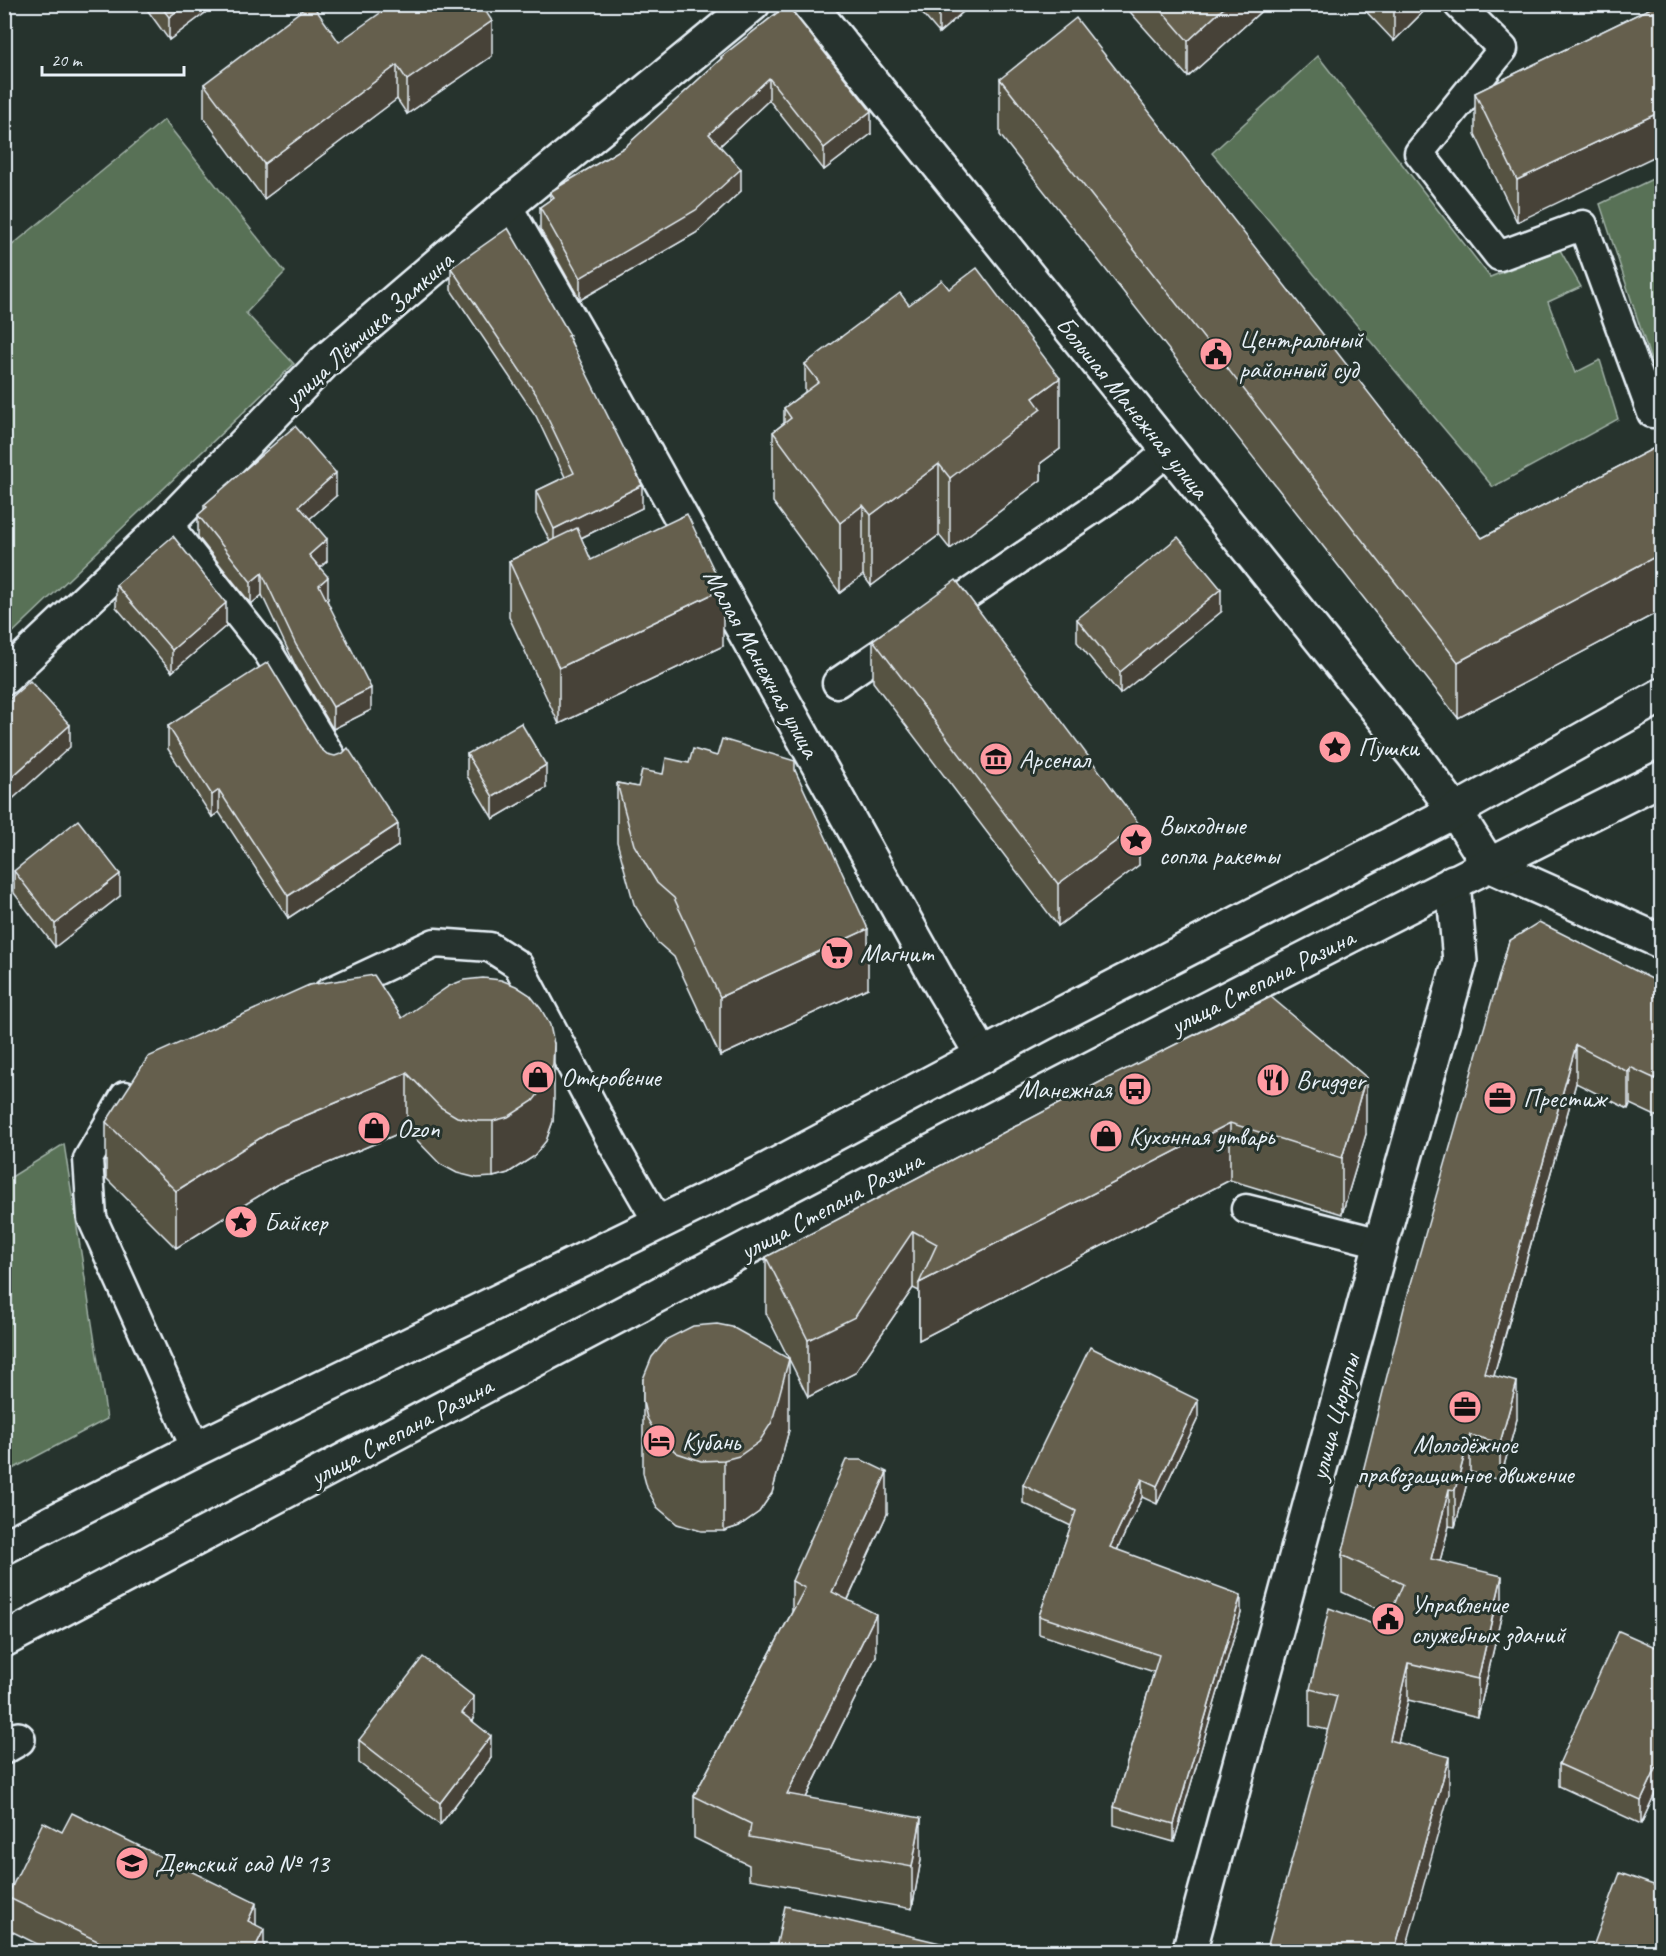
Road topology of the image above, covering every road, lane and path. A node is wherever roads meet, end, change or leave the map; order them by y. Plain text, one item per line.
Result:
1 (753, 4) edge
2 (809, 4) edge
3 (1458, 4) edge
4 (505, 207) junction
5 (1652, 413) dead end
6 (1168, 451) junction
7 (167, 524) junction
8 (4, 678) edge
9 (837, 684) dead end
10 (1662, 695) edge
11 (334, 762) edge
12 (1662, 778) edge
13 (1455, 812) junction
14 (1489, 865) junction
15 (1453, 882) junction
16 (1662, 942) edge
17 (309, 1003) edge
18 (983, 1056) junction
19 (141, 1083) edge
20 (1246, 1209) dead end
21 (659, 1224) junction
22 (1381, 1243) junction
23 (196, 1449) junction
24 (4, 1547) edge
25 (4, 1640) edge
26 (1189, 1952) edge

1 - 4 street, улица Лётчика Замкина
2 - 6 street, Большая Манежная улица
3 - 5 lane
4 - 7 street, улица Лётчика Замкина
4 - 18 street, Малая Манежная улица
6 - 9 lane
6 - 13 street, Большая Манежная улица
7 - 8 street, улица Лётчика Замкина
7 - 11 lane
10 - 13 street
12 - 14 street, улица Степана Разина
13 - 14 street, Большая Манежная улица
13 - 18 street
14 - 15 street, улица Степана Разина
14 - 16 street
15 - 22 street, улица Цюрупы
15 - 25 street, улица Степана Разина
17 - 21 lane
18 - 21 street
19 - 23 lane
20 - 22 lane
21 - 23 street
22 - 26 street, улица Цюрупы
23 - 24 street

